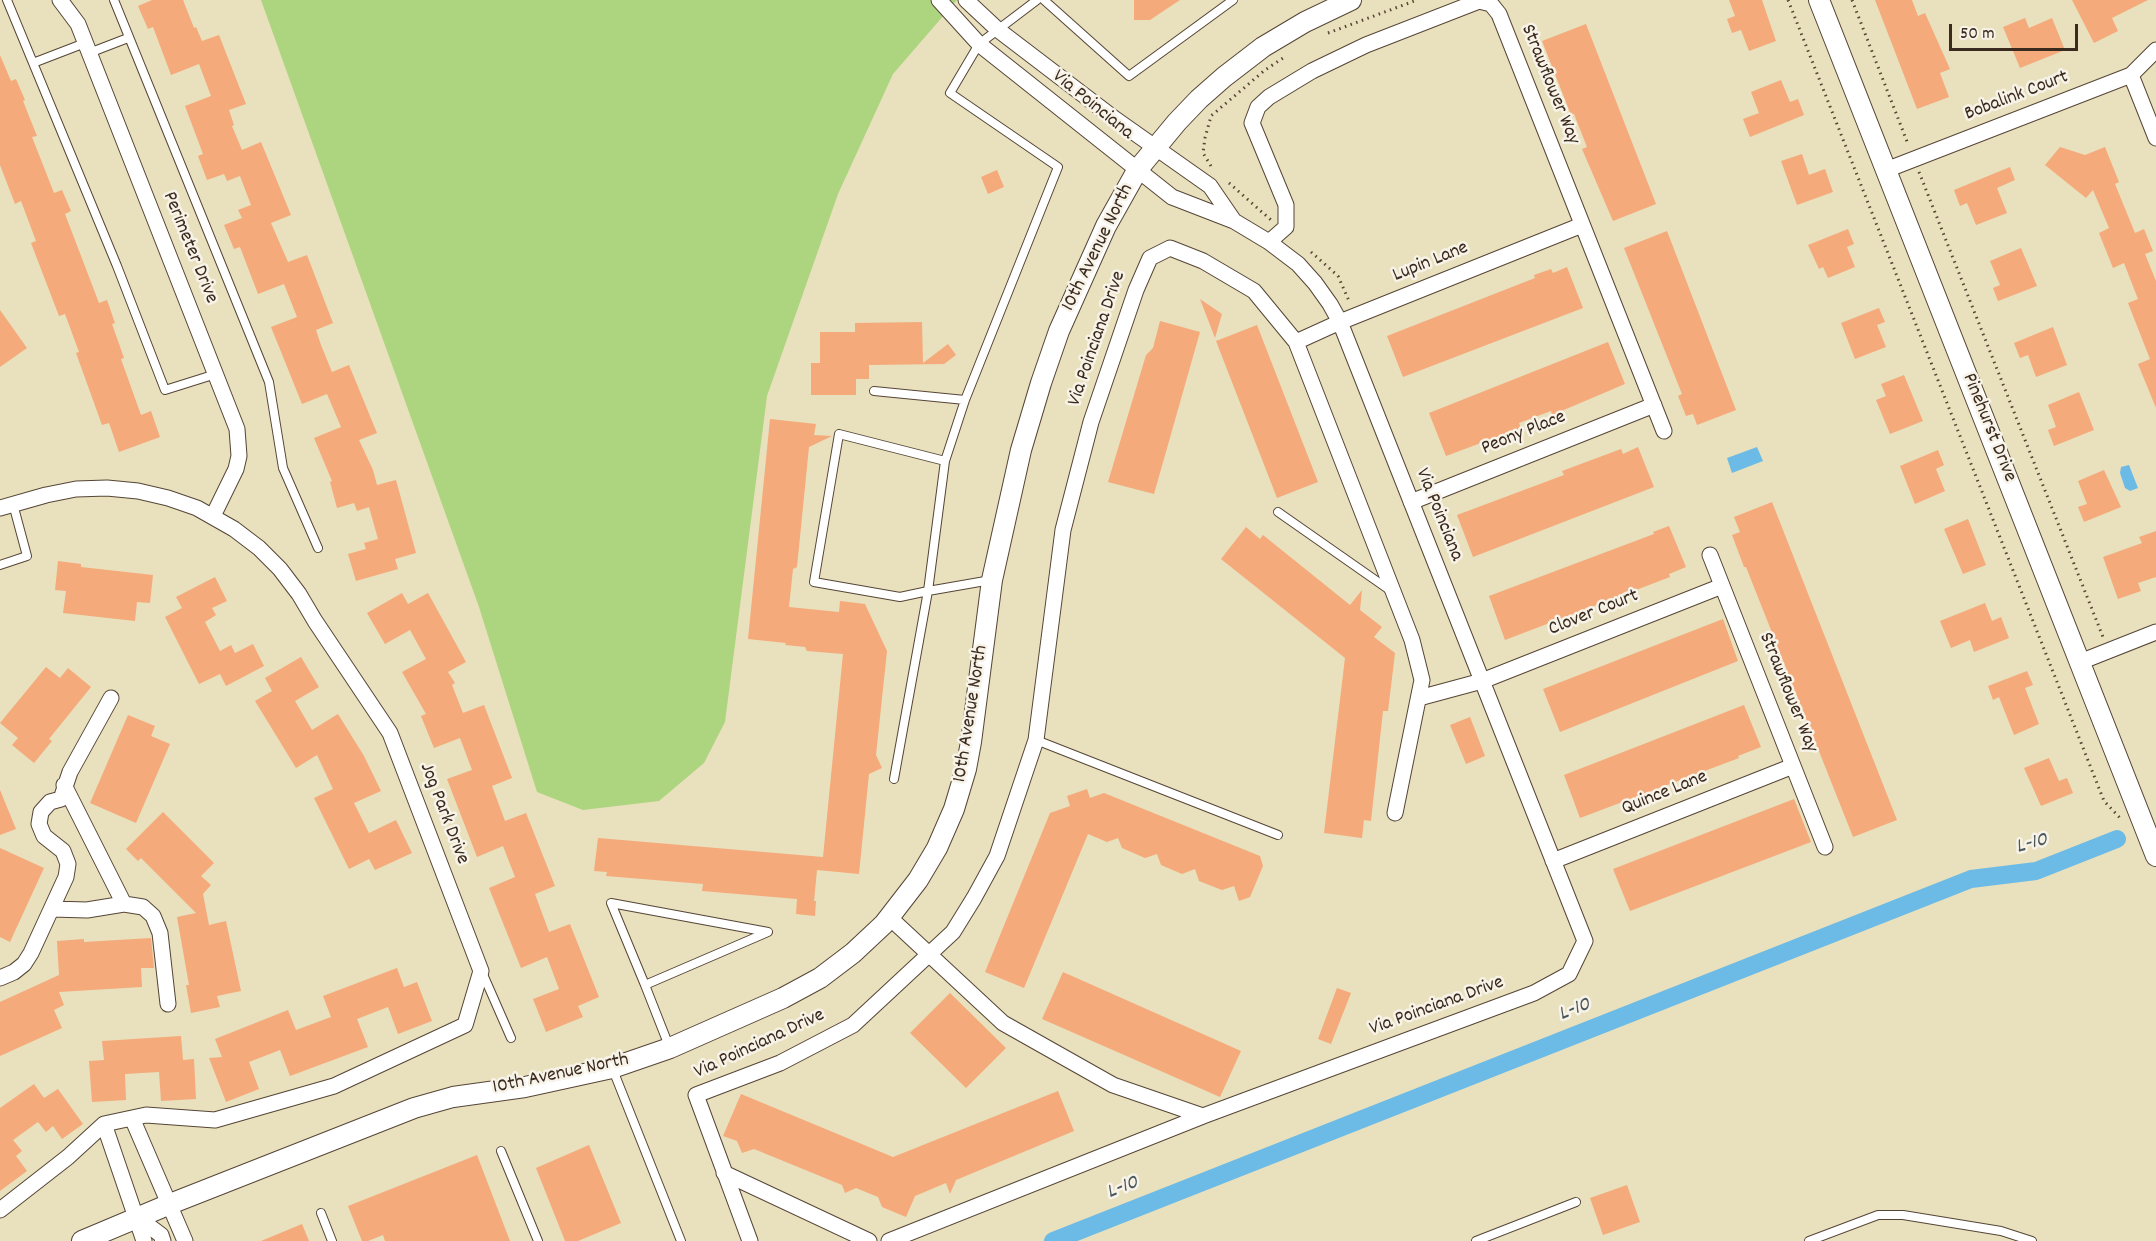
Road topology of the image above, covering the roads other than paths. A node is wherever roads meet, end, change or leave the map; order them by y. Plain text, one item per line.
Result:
1 (7, 0) edge
2 (60, 0) edge
3 (114, 0) edge
4 (939, 0) edge
5 (966, 0) edge
6 (1037, 0) edge
7 (1044, 0) edge
8 (1233, 0) edge
9 (1351, 0) edge
10 (1819, 0) edge
11 (996, 29) junction
12 (128, 38) junction
13 (979, 44) junction
14 (87, 48) junction
15 (2156, 50) edge
16 (33, 63) junction
17 (2131, 75) junction
18 (2156, 138) edge
19 (1157, 147) junction
20 (1138, 169) junction
21 (1886, 170) junction
22 (1234, 221) junction
23 (1582, 225) junction
24 (1269, 242) junction
25 (1340, 322) junction
26 (1296, 342) junction
27 (216, 374) junction
28 (874, 391) dead end
29 (965, 400) junction
30 (1654, 405) junction
31 (1664, 431) dead end
32 (945, 461) junction
33 (1411, 502) junction
34 (7, 506) edge
35 (1278, 513) dead end
36 (213, 516) junction
37 (318, 548) dead end
38 (1710, 555) dead end
39 (0, 565) edge
40 (992, 580) junction
41 (1722, 586) junction
42 (928, 591) junction
43 (1395, 594) junction
44 (2156, 632) edge
45 (2080, 662) junction
46 (1482, 681) junction
47 (111, 698) dead end
48 (1419, 698) junction
49 (1036, 740) junction
50 (1794, 766) junction
51 (894, 779) dead end
52 (64, 785) junction
53 (1395, 813) dead end
54 (1278, 835) dead end
55 (1825, 847) dead end
56 (2156, 856) edge
57 (1553, 861) junction
58 (124, 904) junction
59 (52, 909) junction
60 (889, 917) junction
61 (930, 956) junction
62 (481, 971) junction
63 (0, 978) edge
64 (645, 985) junction
65 (168, 1004) dead end
66 (511, 1038) dead end
67 (670, 1048) junction
68 (612, 1068) junction
69 (1203, 1116) junction
70 (132, 1118) junction
71 (104, 1124) junction
72 (501, 1151) dead end
73 (724, 1173) junction
74 (1576, 1202) dead end
75 (170, 1204) junction
76 (0, 1210) edge
77 (321, 1213) dead end
78 (137, 1217) junction
79 (82, 1241) edge
80 (144, 1241) edge
81 (163, 1241) edge
82 (185, 1241) edge
83 (332, 1241) edge
84 (538, 1241) edge
85 (681, 1241) edge
86 (750, 1241) edge
87 (869, 1241) edge
88 (889, 1241) edge
89 (1476, 1241) edge
90 (1809, 1241) edge
91 (2032, 1241) edge

1 - 16 lane
2 - 14 street, Perimeter Drive
3 - 12 lane
4 - 13 street, Via Poinciana
5 - 11 street, Via Poinciana
6 - 11 lane
7 - 8 lane
9 - 19 street, 10th Avenue North
10 - 21 street, Pinehurst Drive
11 - 13 lane
11 - 19 street, Via Poinciana
12 - 14 lane
12 - 37 lane
13 - 20 street, Via Poinciana
13 - 29 lane
14 - 16 lane
14 - 27 street, Perimeter Drive
15 - 17 street, Bobalink Court
16 - 27 lane
17 - 18 street
17 - 21 street, Bobalink Court
19 - 20 street, 10th Avenue North
19 - 22 street, Via Poinciana
20 - 22 street, Via Poinciana
20 - 40 street, 10th Avenue North
21 - 45 street, Pinehurst Drive
22 - 24 street, Via Poinciana
23 - 24 street, Strawflower Way
23 - 25 street, Lupin Lane
23 - 30 street, Strawflower Way
24 - 25 street, Via Poinciana
25 - 26 street, Lupin Lane
25 - 33 street, Via Poinciana
26 - 43 street, Via Poinciana Drive
26 - 49 street, Via Poinciana Drive
27 - 36 street, Perimeter Drive
28 - 29 lane
29 - 32 lane
30 - 31 street, Strawflower Way
30 - 33 street, Peony Place
32 - 42 lane
32 - 42 lane
33 - 46 street, Via Poinciana
34 - 36 street, Jog Park Drive
34 - 39 lane
35 - 43 lane
36 - 62 street, Jog Park Drive
38 - 41 street, Strawflower Way
40 - 42 lane
40 - 60 street, 10th Avenue North
41 - 46 street, Clover Court
41 - 50 street, Strawflower Way
42 - 51 lane
43 - 48 street, Via Poinciana Drive
44 - 45 street
45 - 56 street, Pinehurst Drive
46 - 48 street
46 - 57 street, Via Poinciana
47 - 52 street
48 - 53 street, Via Poinciana Drive
49 - 54 lane
49 - 61 street, Via Poinciana Drive
50 - 55 street, Strawflower Way
50 - 57 street, Quince Lane
52 - 58 street
52 - 59 street
57 - 69 street, Via Poinciana Drive
58 - 59 street
58 - 65 street
59 - 63 street
60 - 61 street
60 - 67 street, 10th Avenue North
61 - 69 street
61 - 73 street, Via Poinciana Drive
62 - 66 lane
62 - 70 street
64 - 64 lane
64 - 67 lane
67 - 68 street, 10th Avenue North
68 - 75 street, 10th Avenue North
68 - 85 lane
69 - 88 street, Via Poinciana Drive
70 - 71 street
70 - 75 street
71 - 76 street
71 - 78 street
72 - 84 lane
73 - 86 street, Via Poinciana Drive
73 - 87 street
74 - 89 lane
75 - 78 street, 10th Avenue North
75 - 82 street
77 - 83 lane
78 - 79 street, 10th Avenue North
78 - 80 street
78 - 81 street
90 - 91 lane

